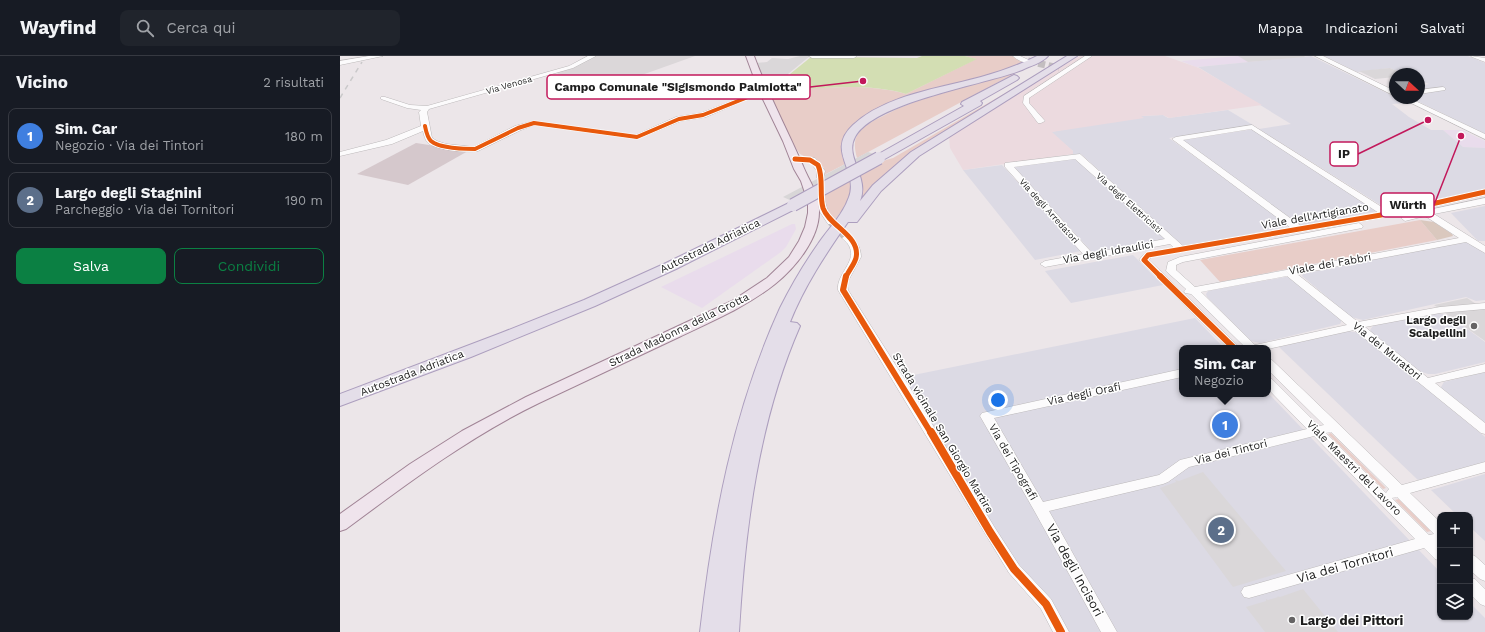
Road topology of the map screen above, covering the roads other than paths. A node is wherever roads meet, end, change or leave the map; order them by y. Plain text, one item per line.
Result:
1 (380, 56) edge
2 (593, 56) edge
3 (750, 56) edge
4 (812, 56) edge
5 (854, 56) edge
6 (1016, 56) edge
7 (1044, 56) tunnel mouth
8 (1054, 56) edge
9 (1062, 56) edge
10 (1089, 56) edge
11 (1318, 56) edge
12 (1474, 56) edge
13 (1485, 60) edge
14 (1028, 61) tunnel mouth
15 (340, 63) edge
16 (1070, 63) edge
17 (1059, 68) tunnel mouth
18 (1443, 89) dead end
19 (763, 91) junction
20 (1389, 91) edge
21 (1425, 91) edge
22 (383, 98) dead end
23 (1416, 104) edge
24 (425, 109) junction
25 (1041, 121) dead end
26 (425, 126) junction
27 (1485, 138) edge
28 (340, 154) edge
29 (876, 156) junction
30 (1077, 156) joint
31 (797, 164) junction
32 (820, 171) dead end
33 (1485, 192) edge
34 (820, 198) dead end
35 (1485, 201) edge
36 (791, 202) junction
37 (1387, 214) junction
38 (1427, 214) junction
39 (831, 222) tunnel mouth
40 (1299, 229) junction
41 (847, 238) tunnel mouth
42 (1467, 240) junction
43 (1172, 241) junction
44 (1132, 248) junction
45 (1181, 249) junction
46 (1485, 250) edge
47 (1090, 256) junction
48 (1147, 260) junction
49 (1045, 264) dead end
50 (1289, 272) junction
51 (1193, 290) junction
52 (1179, 293) junction
53 (1485, 306) edge
54 (1355, 325) junction
55 (1231, 345) edge
56 (1249, 345) edge
57 (1269, 345) edge
58 (1271, 366) edge
59 (1485, 368) edge
60 (1179, 374) edge
61 (1425, 382) junction
62 (1271, 385) edge
63 (340, 392) edge
64 (340, 400) edge
65 (986, 416) joint
66 (1333, 427) junction
67 (1485, 430) edge
68 (1316, 431) junction
69 (1485, 467) edge
70 (1399, 491) junction
71 (1382, 496) junction
72 (1040, 508) junction
73 (340, 514) edge
74 (340, 524) edge
75 (1437, 528) edge
76 (1434, 540) edge
77 (1473, 563) edge
78 (1485, 575) edge
79 (1473, 587) edge
80 (1250, 592) dead end
81 (1485, 600) edge
82 (712, 632) edge
83 (727, 632) edge
84 (1062, 632) edge
85 (1109, 632) edge

1 - 15 street
2 - 24 street, Via Venosa
3 - 19 main road
4 - 5 street
6 - 14 street
7 - 82 highway
8 - 29 highway, Autostrada Adriatica
9 - 29 highway, Autostrada Adriatica
10 - 16 street
11 - 20 street
12 - 13 street
16 - 17 street
16 - 25 street
16 - 83 highway
18 - 21 street
19 - 26 street
19 - 31 main road
22 - 24 street, Via Venosa
23 - 27 street
24 - 26 street
26 - 28 street
29 - 36 highway, Autostrada Adriatica, bridge
30 - 43 street, Via degli Elettricisti
30 - 47 street, Via degli Arredatori
31 - 32 street
31 - 73 main road, Strada Madonna della Grotta
31 - 74 main road, Strada Madonna della Grotta
33 - 37 street, Viale dell'Artigianato
34 - 39 street
35 - 38 street, Viale dell'Artigianato
36 - 63 highway, Autostrada Adriatica
36 - 64 highway, Autostrada Adriatica
37 - 40 street, Viale dell'Artigianato
37 - 40 street
38 - 42 street
38 - 51 street, Viale dell'Artigianato
40 - 45 street, Viale dell'Artigianato
41 - 84 street, Strada vicinale San Giorgio Martire
42 - 46 street
42 - 50 street, Viale dei Fabbri
43 - 44 street, Via degli Idraulici
43 - 45 street, Via degli Elettricisti
44 - 47 street, Via degli Idraulici
44 - 48 street
45 - 48 street, Viale dell'Artigianato
47 - 49 street, Via degli Idraulici
48 - 52 street
50 - 51 street, Viale dei Fabbri
50 - 54 street, Via dei Muratori
51 - 52 street, Viale dei Fabbri
51 - 56 street
52 - 55 street
53 - 54 street
54 - 57 street
54 - 61 street, Via dei Muratori
58 - 66 street, Viale Maestri del Lavoro
59 - 61 street
60 - 65 street, Via degli Orafi
61 - 67 street, Via dei Muratori
62 - 68 street, Viale Maestri del Lavoro
65 - 72 street, Via dei Tipografi
66 - 68 street, Via dei Tintori
66 - 70 street, Viale Maestri del Lavoro
68 - 71 street, Viale Maestri del Lavoro
68 - 72 street, Via dei Tintori
69 - 70 street
70 - 71 street
70 - 75 street, Viale Maestri del Lavoro
71 - 76 street, Viale Maestri del Lavoro
72 - 85 street, Via degli Incisori
76 - 80 street, Via dei Tornitori
77 - 78 street
79 - 81 street

